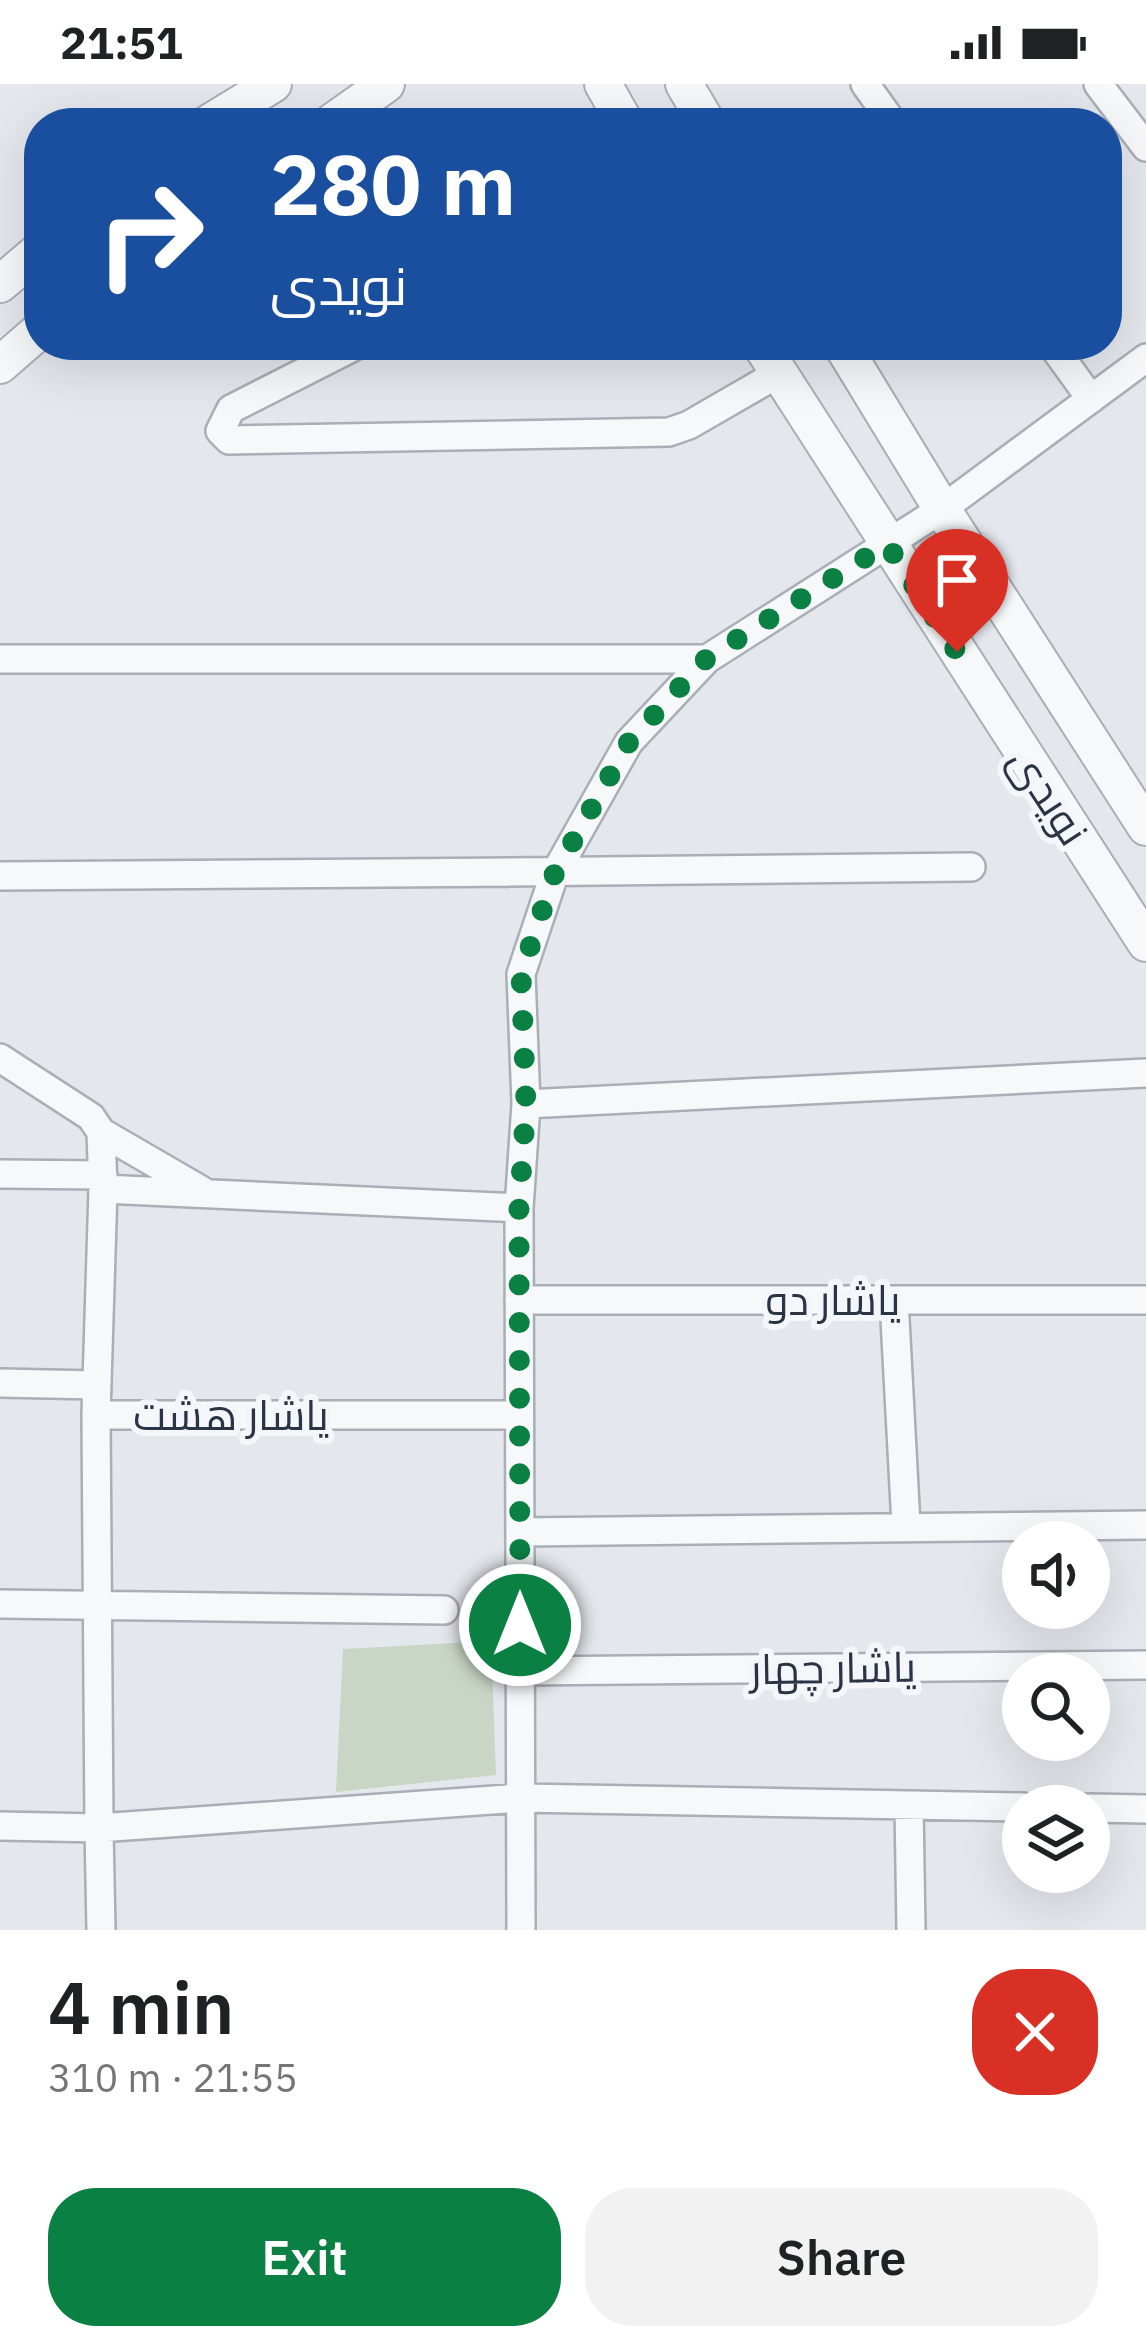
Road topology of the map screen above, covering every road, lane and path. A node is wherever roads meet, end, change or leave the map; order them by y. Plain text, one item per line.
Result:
1 (273, 84) edge
2 (386, 84) edge
3 (1098, 84) edge
4 (234, 108) edge
5 (353, 108) edge
6 (1116, 108) edge
7 (1122, 116) edge
8 (1146, 147) edge
9 (24, 264) edge
10 (0, 284) edge
11 (24, 344) edge
12 (1146, 358) edge
13 (327, 360) edge
14 (769, 360) edge
15 (771, 360) edge
16 (851, 360) edge
17 (1063, 360) edge
18 (0, 365) edge
19 (1091, 399) junction
20 (942, 509) junction
21 (887, 544) junction
22 (0, 658) edge
23 (706, 659) junction
24 (1146, 827) edge
25 (971, 867) dead end
26 (554, 875) junction
27 (0, 876) edge
28 (1146, 943) edge
29 (0, 1058) edge
30 (1146, 1073) edge
31 (526, 1104) junction
32 (100, 1132) junction
33 (0, 1174) edge
34 (103, 1182) junction
35 (202, 1191) junction
36 (519, 1208) junction
37 (519, 1300) junction
38 (894, 1300) junction
39 (1146, 1300) edge
40 (0, 1383) edge
41 (97, 1385) junction
42 (96, 1415) junction
43 (520, 1415) junction
44 (906, 1525) junction
45 (1146, 1526) edge
46 (520, 1532) junction
47 (0, 1604) edge
48 (98, 1607) junction
49 (444, 1610) dead end
50 (1146, 1664) edge
51 (520, 1671) junction
52 (521, 1798) junction
53 (909, 1805) junction
54 (1002, 1807) edge
55 (1110, 1808) edge
56 (1146, 1809) edge
57 (0, 1826) edge
58 (99, 1828) junction
59 (101, 1930) edge
60 (521, 1930) edge
61 (910, 1930) edge

1 - 4 street
2 - 5 street
3 - 6 street
7 - 8 street
9 - 10 street
11 - 18 street
12 - 19 street
13 - 14 street
15 - 21 street, نویدی
16 - 20 street, نویدی
17 - 19 street
19 - 20 street
20 - 21 street
20 - 24 street, نویدی
21 - 23 street
21 - 28 street, نویدی
22 - 23 street
23 - 26 street
25 - 26 street
26 - 27 street
26 - 31 street
29 - 32 street
30 - 31 street
31 - 36 street
32 - 34 street
32 - 35 street
33 - 34 street
34 - 35 street
34 - 41 street, یاشار هشت
35 - 36 street
36 - 37 street
37 - 38 street, یاشار دو
37 - 43 street
38 - 39 street, یاشار دو
38 - 44 street
40 - 41 street
41 - 42 street, یاشار هشت
42 - 43 street, یاشار هشت
42 - 48 street
43 - 46 street
44 - 45 street
44 - 46 street
46 - 51 street
47 - 48 street
48 - 49 street
48 - 58 street
50 - 51 street, یاشار چهار
51 - 52 street
52 - 53 street
52 - 58 street
52 - 60 street
53 - 54 street
53 - 61 street
55 - 56 street
57 - 58 street
58 - 59 street

